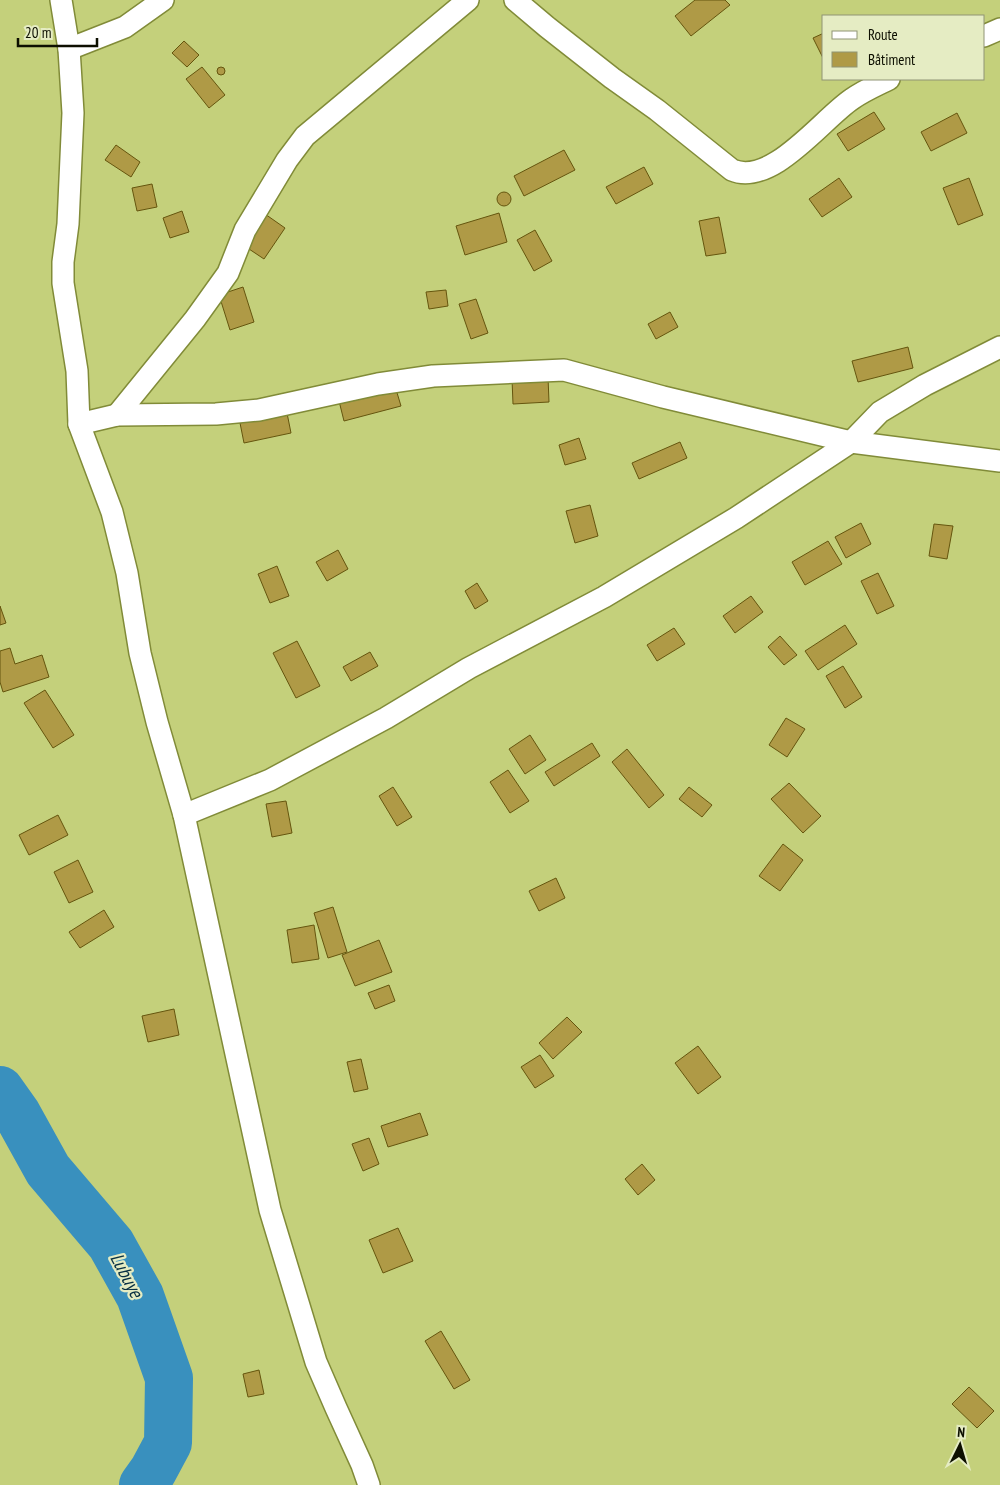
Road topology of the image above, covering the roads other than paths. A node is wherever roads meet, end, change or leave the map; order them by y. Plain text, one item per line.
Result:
1 (61, 0) edge
2 (163, 0) edge
3 (468, 0) edge
4 (515, 0) edge
5 (1000, 29) edge
6 (985, 36) edge
7 (69, 49) junction
8 (887, 80) edge
9 (1000, 347) edge
10 (116, 415) junction
11 (79, 424) junction
12 (851, 442) junction
13 (1000, 461) edge
14 (184, 815) junction
15 (369, 1485) edge

1 - 7 street
2 - 7 street
3 - 10 street
4 - 8 street
5 - 6 street
7 - 11 street
9 - 12 street
10 - 11 street
10 - 12 street
11 - 14 street
12 - 13 street
12 - 14 street
14 - 15 street

